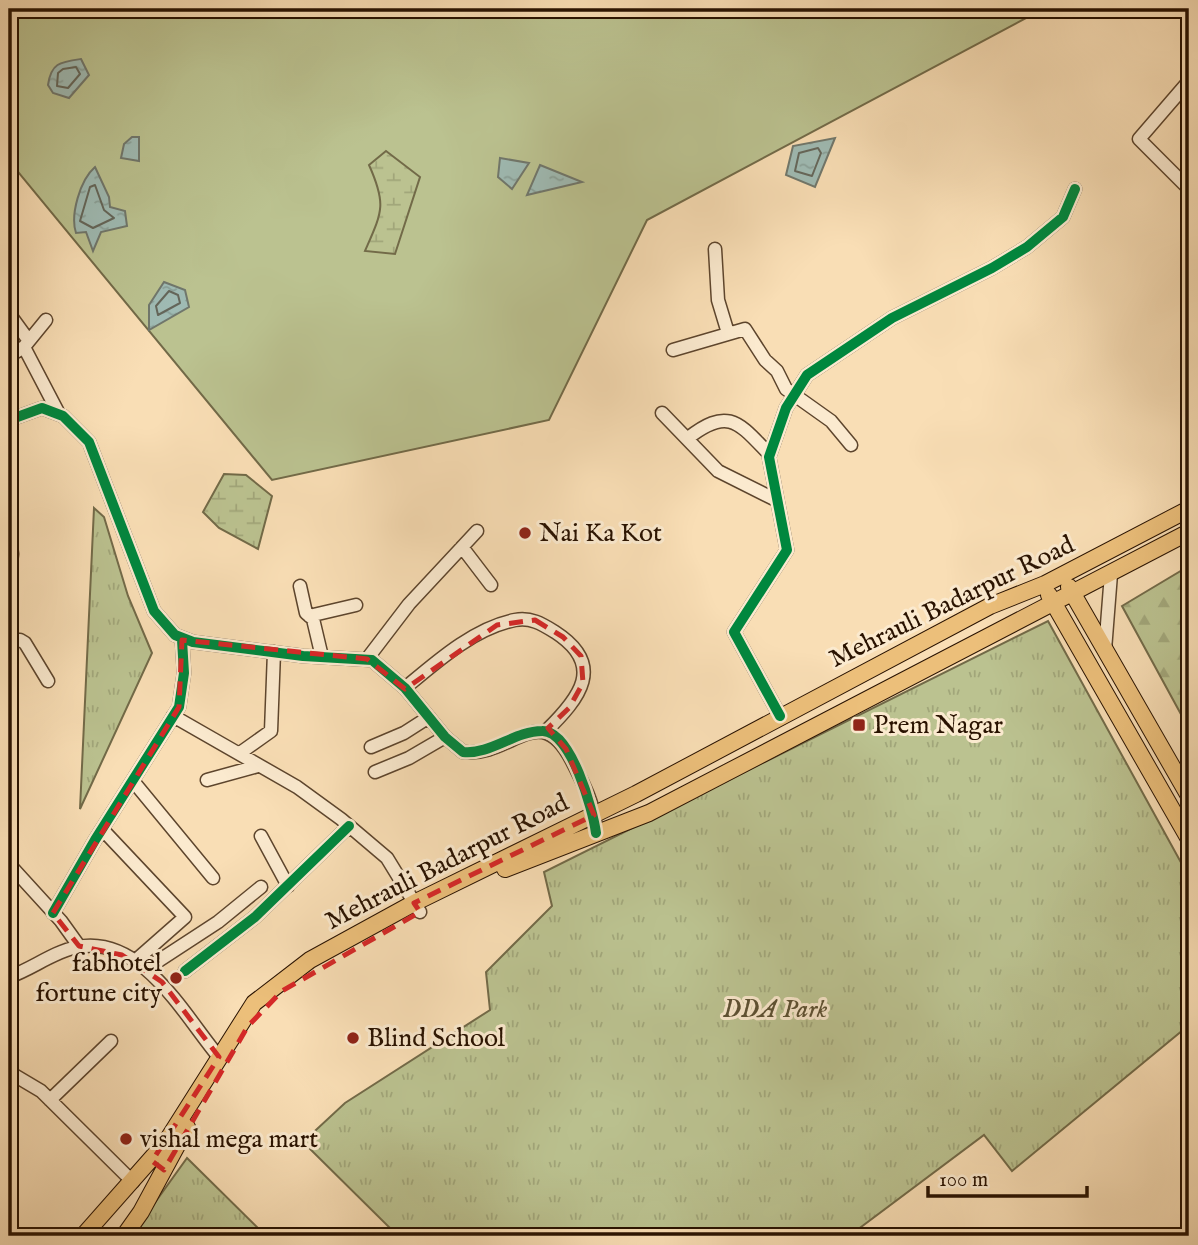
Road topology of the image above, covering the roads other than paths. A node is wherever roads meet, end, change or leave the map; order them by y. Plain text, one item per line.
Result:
1 (1189, 81) edge
2 (1189, 189) edge
3 (1075, 190) dead end
4 (715, 248) dead end
5 (14, 318) edge
6 (46, 320) dead end
7 (728, 333) junction
8 (27, 344) junction
9 (673, 350) dead end
10 (9, 356) edge
11 (794, 394) junction
12 (662, 412) dead end
13 (59, 414) junction
14 (9, 420) edge
15 (688, 438) junction
16 (851, 445) dead end
17 (770, 455) junction
18 (776, 500) junction
19 (1189, 509) edge
20 (9, 531) edge
21 (477, 531) dead end
22 (1189, 532) edge
23 (462, 547) junction
24 (1111, 574) junction
25 (1064, 575) junction
26 (9, 580) edge
27 (1045, 584) junction
28 (491, 585) dead end
29 (300, 586) dead end
30 (1073, 595) junction
31 (356, 605) dead end
32 (1053, 605) junction
33 (309, 616) junction
34 (182, 640) junction
35 (9, 642) edge
36 (1105, 650) junction
37 (274, 652) junction
38 (321, 657) junction
39 (367, 659) junction
40 (48, 681) dead end
41 (405, 688) junction
42 (173, 716) junction
43 (780, 716) junction
44 (429, 717) junction
45 (546, 730) junction
46 (445, 737) junction
47 (371, 747) dead end
48 (240, 753) junction
49 (258, 766) junction
50 (375, 772) dead end
51 (207, 780) dead end
52 (133, 781) junction
53 (1189, 796) edge
54 (594, 815) junction
55 (349, 826) junction
56 (102, 829) junction
57 (596, 833) junction
58 (261, 836) dead end
59 (1189, 839) edge
60 (9, 864) edge
61 (213, 878) dead end
62 (288, 886) junction
63 (261, 887) dead end
64 (417, 908) junction
65 (54, 913) junction
66 (79, 946) junction
67 (135, 961) junction
68 (146, 969) junction
69 (185, 971) dead end
70 (9, 977) edge
71 (111, 1041) dead end
72 (219, 1057) junction
73 (9, 1072) edge
74 (50, 1100) junction
75 (158, 1165) junction
76 (133, 1182) junction
77 (9, 1231) edge
78 (16, 1236) edge
79 (83, 1236) edge
80 (124, 1236) edge

1 - 2 street
3 - 11 street
4 - 7 street
5 - 8 street
6 - 8 street
7 - 9 street
7 - 11 street
8 - 10 street
8 - 13 street
11 - 16 street
11 - 17 street
12 - 15 street
13 - 14 street
13 - 34 street
15 - 17 street
15 - 18 street
17 - 18 street
18 - 43 street
19 - 25 main road, Mehrauli Badarpur Road
20 - 26 street
21 - 23 street
22 - 24 main road, Mehrauli Badarpur Road
23 - 28 street
23 - 39 street
24 - 30 main road, Mehrauli Badarpur Road
24 - 36 street
25 - 27 main road, Mehrauli Badarpur Road
25 - 30 main road
27 - 32 main road
27 - 43 main road, Mehrauli Badarpur Road
29 - 33 street
30 - 32 main road, Mehrauli Badarpur Road
30 - 36 main road
31 - 33 street
32 - 57 main road, Mehrauli Badarpur Road
32 - 59 main road
33 - 38 street
34 - 37 street
34 - 42 street
35 - 40 street
36 - 53 main road
37 - 38 street
37 - 48 street
38 - 39 street
39 - 41 street
41 - 44 street
41 - 45 street
42 - 48 street
42 - 52 street
43 - 54 main road, Mehrauli Badarpur Road
44 - 46 street
44 - 47 street
45 - 46 street
45 - 54 street
46 - 50 street
48 - 49 street
49 - 51 street
49 - 55 street
52 - 56 street
52 - 61 street
54 - 57 street
54 - 64 main road, Mehrauli Badarpur Road
55 - 62 street
55 - 64 street
56 - 65 street
56 - 67 street
57 - 64 main road, Mehrauli Badarpur Road
58 - 62 street
60 - 65 street
62 - 69 street
63 - 68 street
64 - 72 main road, Mehrauli Badarpur Road
64 - 75 main road, Mehrauli Badarpur Road
65 - 66 street
66 - 67 street
66 - 70 street
67 - 68 street
68 - 72 street
71 - 74 street
72 - 75 main road, Mehrauli Badarpur Road
73 - 74 street
74 - 76 street
75 - 76 main road, Mehrauli Badarpur Road
75 - 80 main road, Mehrauli Badarpur Road
76 - 79 main road, Mehrauli Badarpur Road
77 - 78 street

